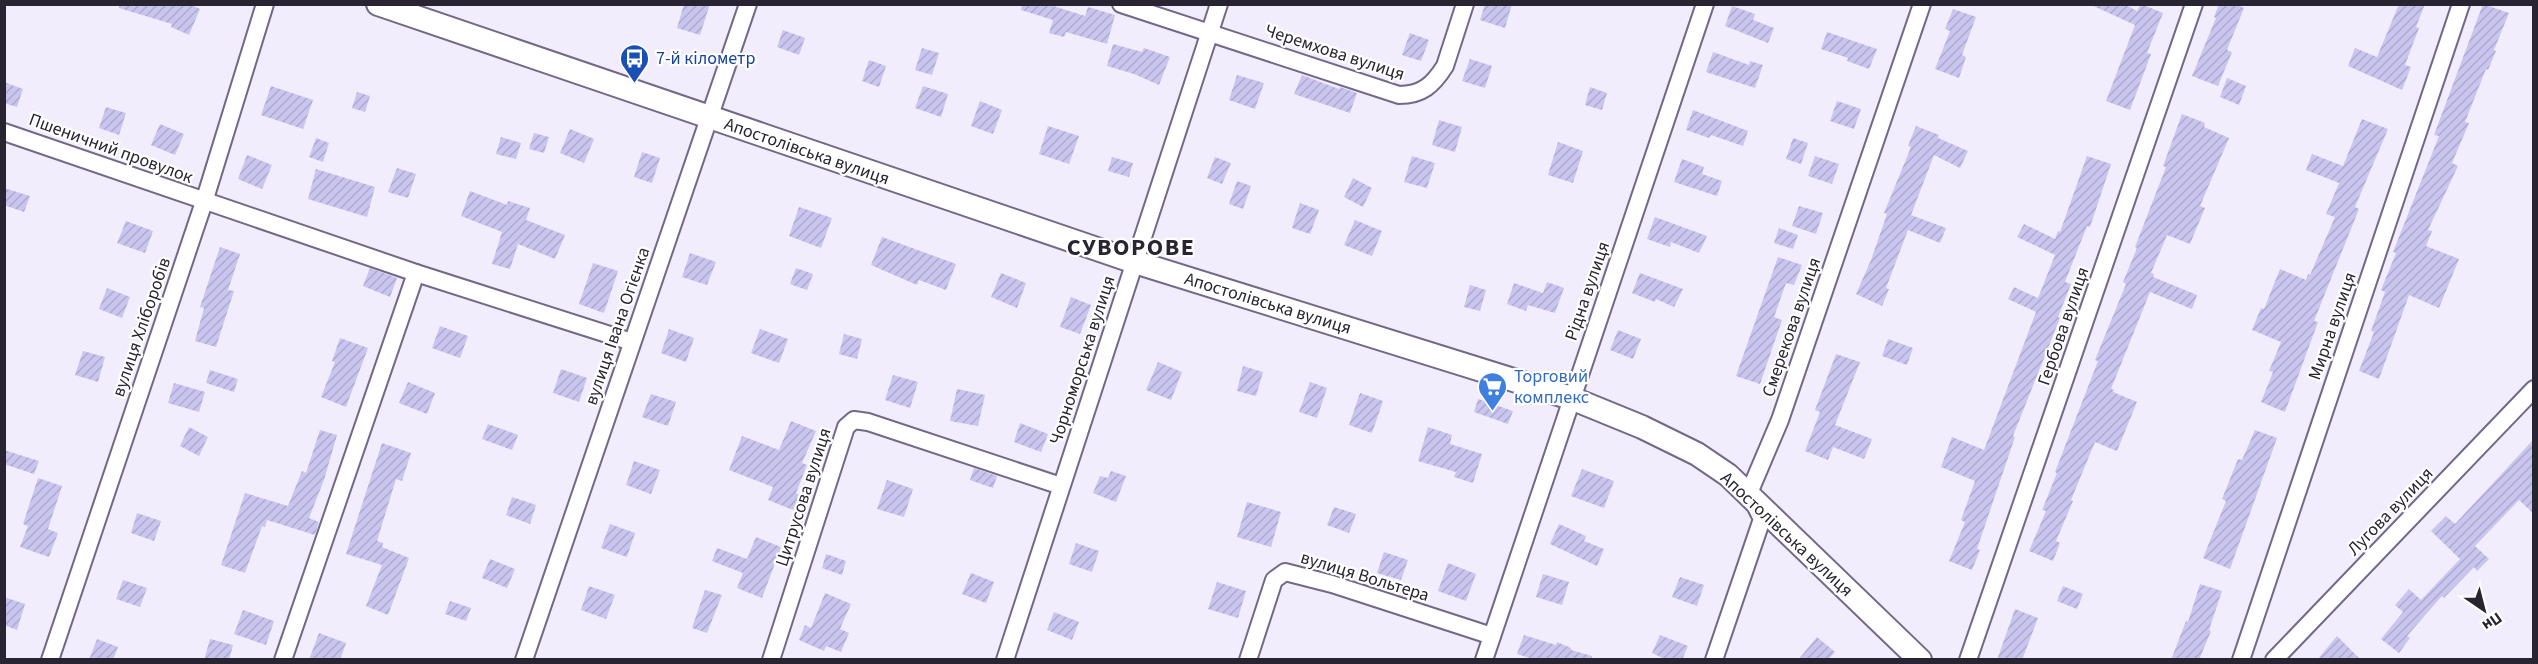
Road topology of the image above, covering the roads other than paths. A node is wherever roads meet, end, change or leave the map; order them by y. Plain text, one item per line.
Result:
1 (265, 4) edge
2 (378, 4) edge
3 (748, 4) edge
4 (1121, 4) edge
5 (1219, 4) edge
6 (1466, 4) edge
7 (1705, 4) edge
8 (1922, 4) edge
9 (2194, 4) edge
10 (2461, 4) edge
11 (1210, 32) junction
12 (710, 118) junction
13 (4, 132) edge
14 (204, 202) junction
15 (1135, 262) junction
16 (416, 273) junction
17 (632, 342) junction
18 (2534, 388) edge
19 (1571, 398) junction
20 (1061, 486) junction
21 (1749, 493) junction
22 (1492, 636) junction
23 (50, 660) edge
24 (283, 660) edge
25 (524, 660) edge
26 (771, 660) edge
27 (1005, 660) edge
28 (1248, 660) edge
29 (1484, 660) edge
30 (1714, 660) edge
31 (1920, 660) edge
32 (1968, 660) edge
33 (2241, 660) edge
34 (2274, 660) edge

1 - 14 street, вулиця Хліборобів
2 - 12 street, Апостолівська вулиця
3 - 12 street, вулиця Івана Огієнка
4 - 11 street
5 - 11 street, Чорноморська вулиця
6 - 11 street, Черемхова вулиця
7 - 19 street, Рідна вулиця
8 - 21 street, Смерекова вулиця
9 - 32 street, Гербова вулиця
10 - 33 street, Мирна вулиця
11 - 15 street, Чорноморська вулиця
12 - 15 street, Апостолівська вулиця
12 - 17 street, вулиця Івана Огієнка
13 - 14 street, Пшеничний провулок
14 - 16 street, Пшеничний провулок
14 - 23 street, вулиця Хліборобів
15 - 19 street, Апостолівська вулиця
15 - 20 street, Чорноморська вулиця
16 - 17 street, Пшеничний провулок
16 - 24 street
17 - 25 street, вулиця Івана Огієнка
18 - 34 street, Лугова вулиця
19 - 21 street, Апостолівська вулиця
19 - 22 street, Рідна вулиця
20 - 26 street, Цитрусова вулиця
20 - 27 street, Чорноморська вулиця
21 - 30 street
21 - 31 street, Апостолівська вулиця
22 - 28 street, вулиця Вольтера
22 - 29 street, Рідна вулиця

